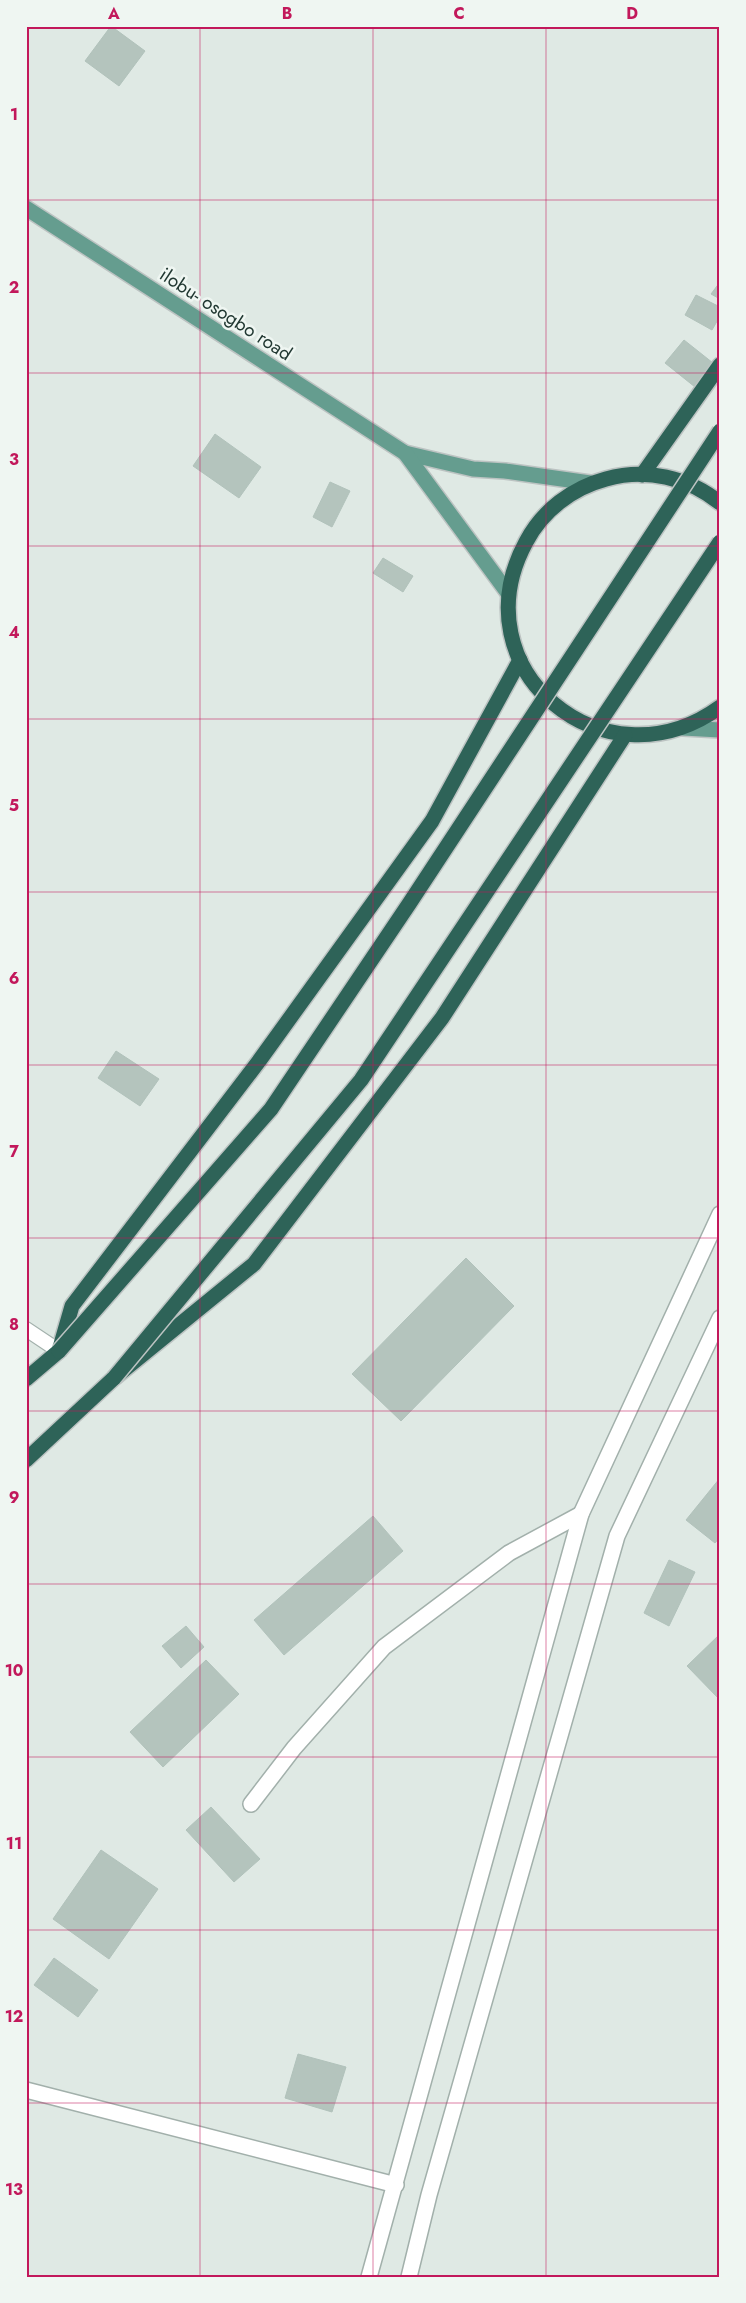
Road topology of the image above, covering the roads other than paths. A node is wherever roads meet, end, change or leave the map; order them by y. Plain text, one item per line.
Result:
1 (26, 208) edge
2 (720, 366) edge
3 (720, 431) edge
4 (405, 453) junction
5 (642, 475) junction
6 (590, 483) junction
7 (720, 503) edge
8 (720, 542) edge
9 (508, 594) junction
10 (520, 660) junction
11 (720, 707) edge
12 (683, 728) junction
13 (720, 730) edge
14 (625, 735) junction
15 (720, 1214) edge
16 (720, 1318) edge
17 (26, 1329) edge
18 (59, 1351) junction
19 (114, 1378) junction
20 (26, 1379) edge
21 (26, 1460) edge
22 (581, 1514) junction
23 (251, 1804) dead end
24 (26, 2090) edge
25 (396, 2185) junction
26 (369, 2277) edge
27 (409, 2277) edge

1 - 4 main road, ilobu- osogbo road
2 - 5 highway
3 - 18 highway, bridge
4 - 6 main road
4 - 9 main road
5 - 6 highway
5 - 7 highway
6 - 9 highway
8 - 19 highway, bridge
9 - 10 highway
10 - 14 highway
10 - 18 highway
11 - 12 highway
12 - 13 main road
12 - 14 highway
14 - 19 highway
15 - 22 street
16 - 27 street
17 - 18 lane
18 - 20 highway
19 - 21 highway
22 - 23 street
22 - 25 street
24 - 25 street
25 - 26 street

